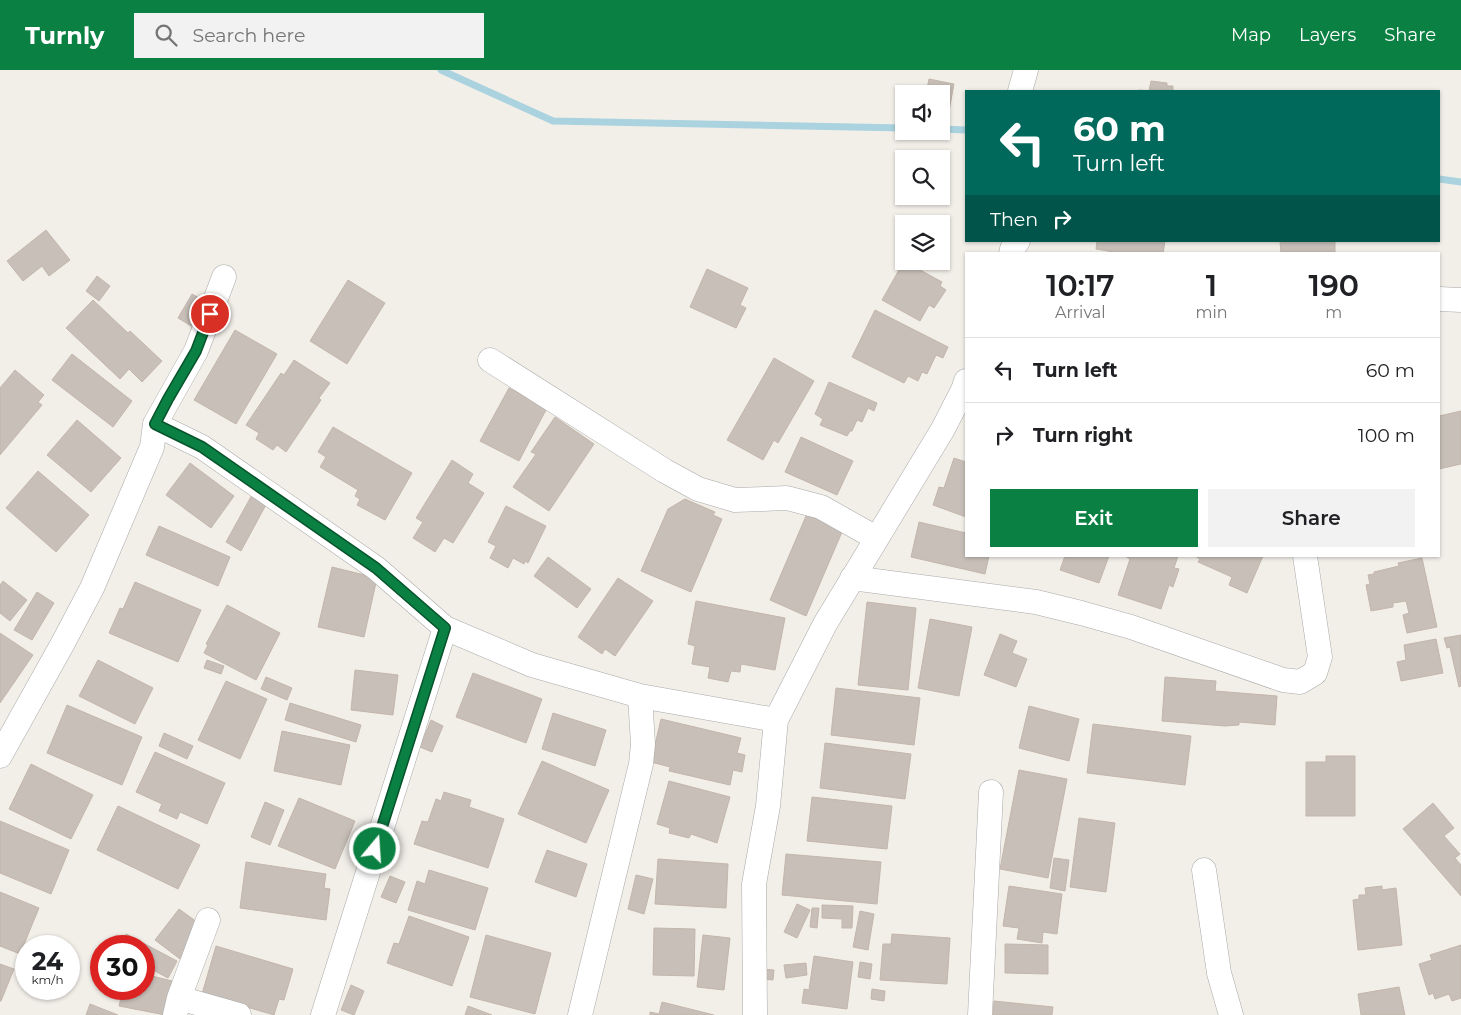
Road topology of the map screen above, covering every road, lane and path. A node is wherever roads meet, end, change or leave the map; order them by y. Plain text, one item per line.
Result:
1 (1026, 70) edge
2 (1020, 90) edge
3 (224, 277) dead end
4 (1440, 299) edge
5 (1461, 300) edge
6 (490, 360) dead end
7 (965, 384) edge
8 (155, 424) junction
9 (876, 538) junction
10 (1305, 557) edge
11 (852, 578) junction
12 (445, 628) junction
13 (640, 696) junction
14 (776, 720) junction
15 (0, 756) edge
16 (991, 792) dead end
17 (1204, 870) dead end
18 (208, 920) dead end
19 (177, 1006) edge
20 (239, 1015) edge
21 (323, 1015) edge
22 (580, 1015) edge
23 (755, 1015) edge
24 (980, 1015) edge
25 (1231, 1015) edge

1 - 2 street
3 - 8 street
4 - 5 street
6 - 9 street
7 - 9 street
8 - 12 street
8 - 15 street
9 - 11 street
10 - 11 street
11 - 14 street
12 - 13 street
12 - 21 street
13 - 14 street
13 - 22 street
14 - 23 street
16 - 24 street
17 - 25 street
18 - 19 street
19 - 20 street

